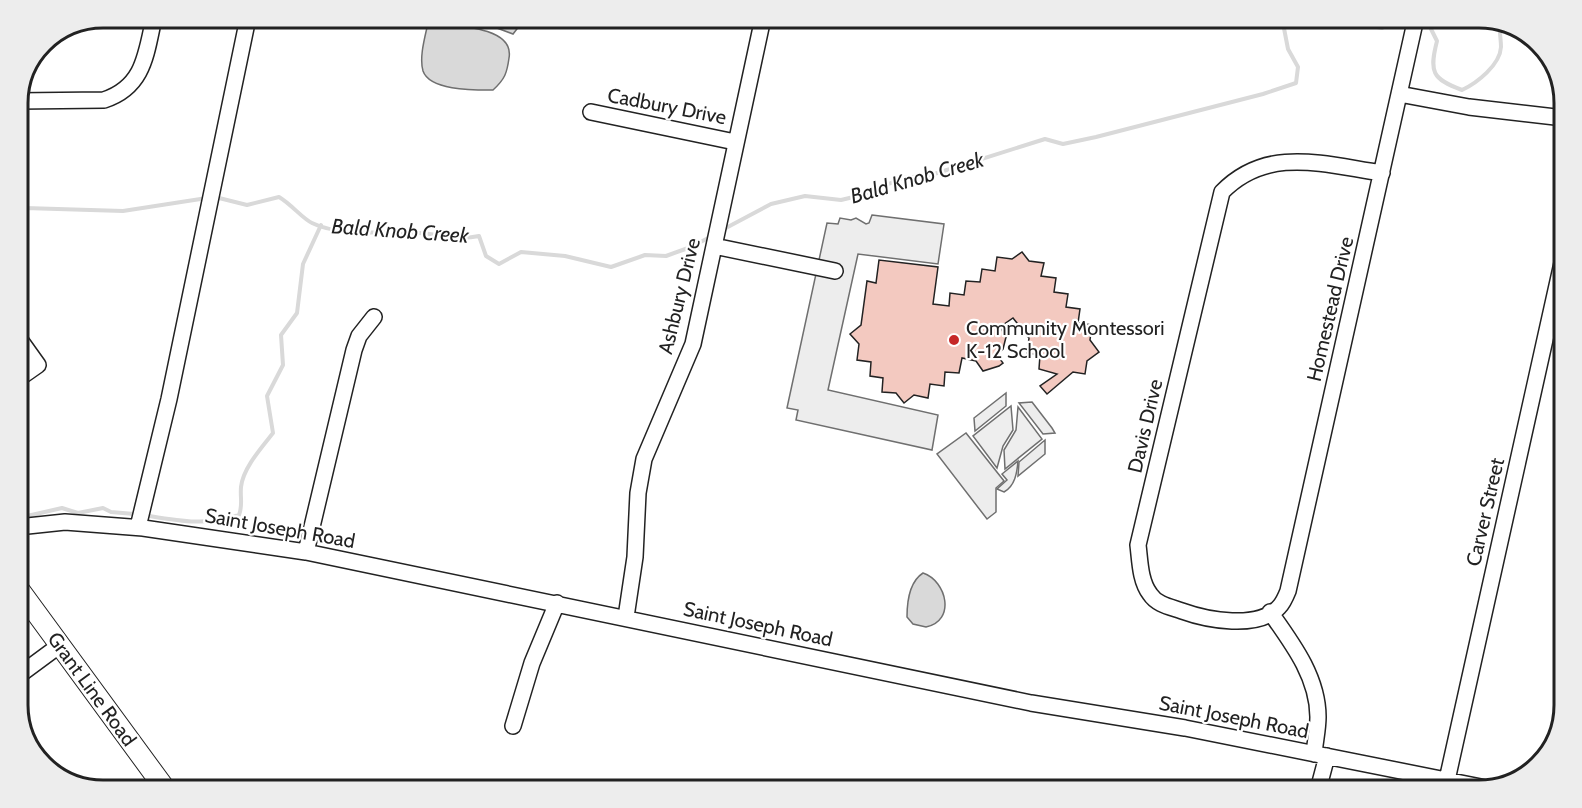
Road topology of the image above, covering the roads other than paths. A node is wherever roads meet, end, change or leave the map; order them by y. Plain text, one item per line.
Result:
1 (150, 28) edge
2 (246, 28) edge
3 (761, 28) edge
4 (1414, 28) edge
5 (1399, 94) junction
6 (29, 101) edge
7 (591, 112) dead end
8 (1553, 117) edge
9 (735, 142) junction
10 (1382, 173) junction
11 (714, 245) junction
12 (835, 271) dead end
13 (1553, 302) edge
14 (374, 317) dead end
15 (29, 352) edge
16 (29, 371) edge
17 (29, 526) edge
18 (138, 527) junction
19 (306, 552) junction
20 (29, 603) edge
21 (557, 603) junction
22 (1274, 610) junction
23 (626, 616) junction
24 (60, 645) junction
25 (29, 668) edge
26 (513, 726) dead end
27 (1320, 755) junction
28 (159, 780) edge
29 (1319, 780) edge
30 (1447, 780) joint

1 - 6 street
2 - 18 street
3 - 9 street, Ashbury Drive
4 - 5 street, Homestead Drive
5 - 8 street
5 - 10 street, Homestead Drive
7 - 9 street, Cadbury Drive
9 - 11 street, Ashbury Drive
10 - 22 street, Homestead Drive
10 - 22 street, Davis Drive
11 - 12 street
11 - 23 street, Ashbury Drive
13 - 30 street, Carver Street
14 - 19 street
15 - 16 street
17 - 18 street, Saint Joseph Road
18 - 19 street, Saint Joseph Road
19 - 21 street, Saint Joseph Road
20 - 24 main road, Grant Line Road
21 - 23 street, Saint Joseph Road
21 - 26 street
22 - 27 street
23 - 27 street, Saint Joseph Road
24 - 25 street
24 - 28 main road, Grant Line Road
27 - 29 street
27 - 30 street, Saint Joseph Road

